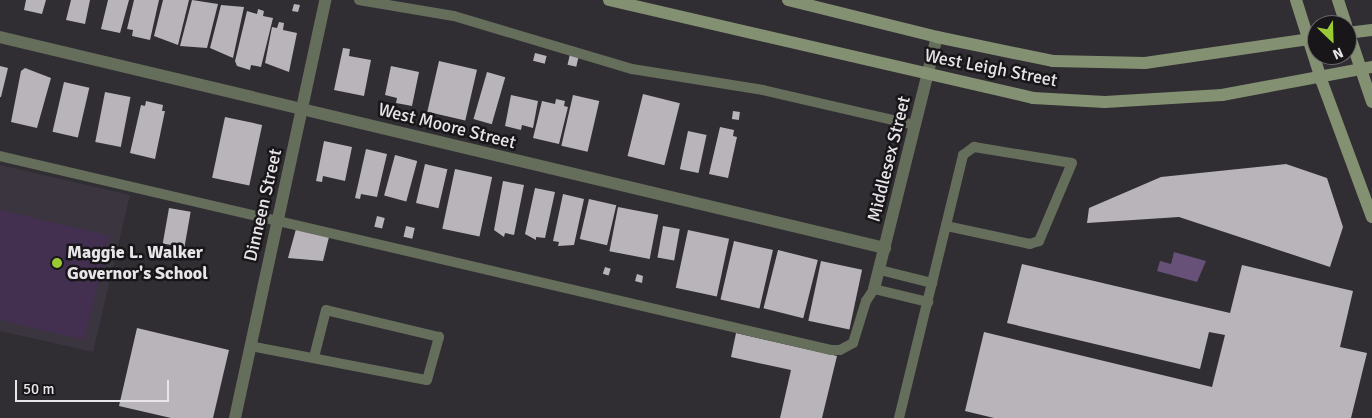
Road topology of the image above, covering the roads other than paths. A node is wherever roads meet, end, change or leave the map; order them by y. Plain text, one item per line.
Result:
1 (326, 0) edge
2 (359, 0) edge
3 (609, 0) edge
4 (788, 0) edge
5 (1296, 0) edge
6 (1338, 0) edge
7 (1342, 15) edge
8 (1307, 25) edge
9 (1357, 30) edge
10 (1372, 30) edge
11 (0, 37) edge
12 (937, 37) junction
13 (1307, 40) edge
14 (1357, 50) edge
15 (1318, 65) edge
16 (1366, 68) edge
17 (928, 75) junction
18 (1320, 76) junction
19 (1372, 102) edge
20 (303, 110) junction
21 (915, 125) junction
22 (0, 156) edge
23 (1372, 217) edge
24 (278, 220) junction
25 (946, 226) junction
26 (885, 248) junction
27 (880, 270) junction
28 (932, 283) junction
29 (874, 289) junction
30 (928, 302) junction
31 (250, 346) junction
32 (314, 357) junction
33 (235, 418) edge
34 (899, 418) edge

1 - 20 street, Dinneen Street
2 - 21 lane
3 - 17 street, West Leigh Street
4 - 12 street, West Leigh Street
5 - 8 street
6 - 7 street
9 - 10 street
11 - 20 street, West Moore Street
12 - 13 street, West Leigh Street
12 - 17 street, Middlesex Street
14 - 16 street
15 - 18 street
16 - 18 street, West Leigh Street
16 - 19 street
17 - 18 street, West Leigh Street
17 - 21 street, Middlesex Street
18 - 23 street
20 - 24 street, Dinneen Street
20 - 26 street, West Moore Street
21 - 26 street, Middlesex Street
22 - 24 lane
24 - 29 lane
24 - 31 street, Dinneen Street
25 - 25 lane
25 - 28 lane
26 - 27 street, Middlesex Street
27 - 28 lane
27 - 29 street, Middlesex Street
28 - 30 lane
29 - 30 lane
30 - 34 lane
31 - 32 lane
31 - 33 street, Dinneen Street
32 - 32 lane

